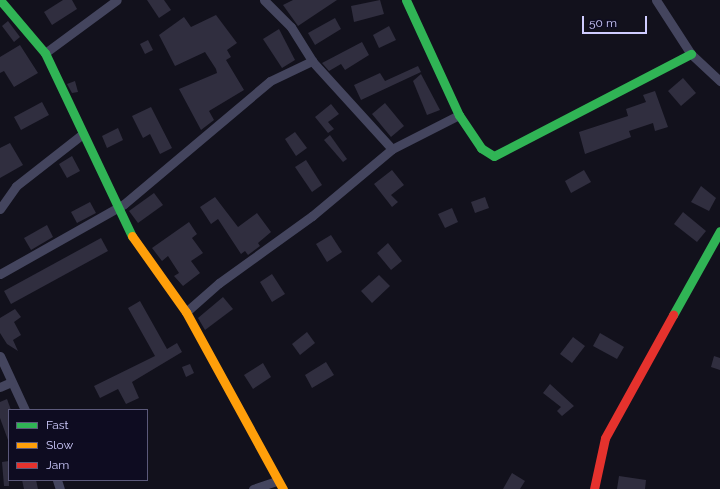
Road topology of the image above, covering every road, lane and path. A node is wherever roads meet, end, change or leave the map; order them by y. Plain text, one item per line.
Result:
1 (0, 0) edge
2 (117, 0) edge
3 (264, 0) edge
4 (406, 0) edge
5 (656, 0) edge
6 (44, 53) junction
7 (692, 54) junction
8 (312, 60) junction
9 (720, 81) edge
10 (458, 115) junction
11 (80, 136) junction
12 (392, 149) junction
13 (117, 208) junction
14 (0, 209) edge
15 (720, 231) edge
16 (0, 274) edge
17 (186, 312) junction
18 (0, 356) edge
19 (11, 382) junction
20 (0, 387) edge
21 (24, 409) edge
22 (276, 481) junction
23 (253, 489) edge
24 (283, 489) edge
25 (594, 489) edge

1 - 6 street
2 - 6 street
3 - 8 street
4 - 10 street
5 - 7 street
6 - 11 street
7 - 9 street
7 - 10 street
8 - 12 street
8 - 13 street
10 - 12 street
11 - 13 street
11 - 14 street
12 - 17 street
13 - 16 street
13 - 17 street
15 - 25 street
17 - 22 street
18 - 19 street
19 - 20 street
19 - 21 street
22 - 23 street
22 - 24 street

